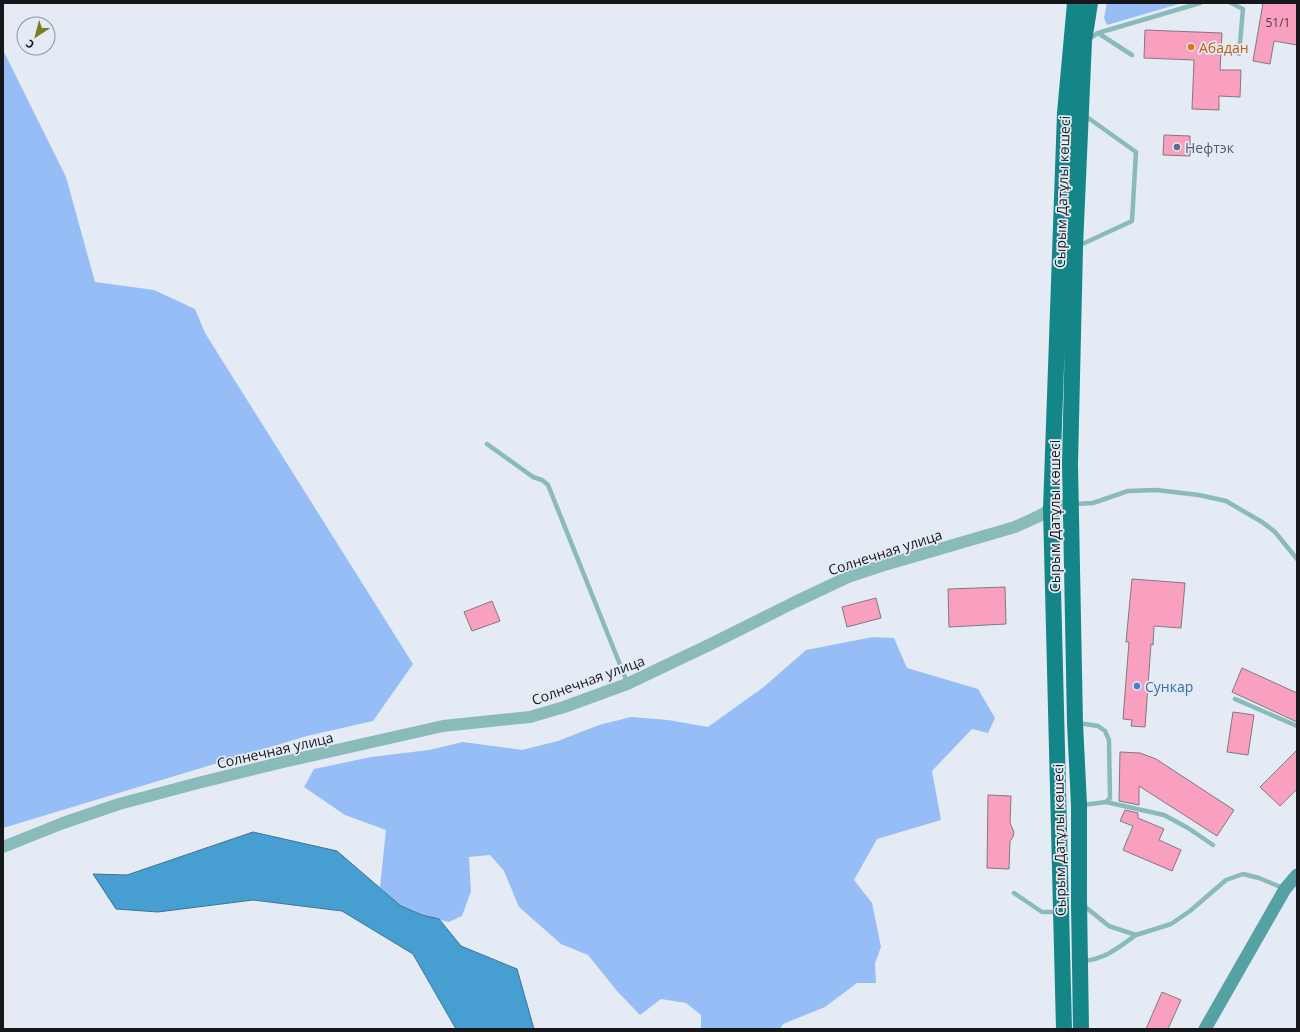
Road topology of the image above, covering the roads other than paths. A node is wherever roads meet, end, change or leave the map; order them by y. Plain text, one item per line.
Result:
1 (1075, 3) edge
2 (1090, 3) edge
3 (1200, 3) edge
4 (1231, 3) edge
5 (1098, 33) junction
6 (1084, 42) junction
7 (1239, 54) dead end
8 (1132, 55) dead end
9 (1081, 113) junction
10 (1075, 248) junction
11 (488, 444) dead end
12 (1070, 504) junction
13 (1051, 509) junction
14 (1297, 559) edge
15 (627, 684) junction
16 (1235, 699) dead end
17 (1075, 723) junction
18 (1297, 726) edge
19 (1106, 802) junction
20 (1079, 805) junction
21 (1213, 845) dead end
22 (3, 847) edge
23 (1297, 875) edge
24 (1285, 889) junction
25 (1014, 893) dead end
26 (1079, 901) junction
27 (1061, 912) junction
28 (1136, 935) junction
29 (1080, 962) junction
30 (1064, 1029) edge
31 (1081, 1029) edge
32 (1205, 1029) edge

1 - 13 highway, Сырым Датұлы көшесі
2 - 6 highway, Сырым Датұлы көшесі
3 - 5 lane
4 - 7 lane
5 - 6 lane
5 - 8 lane
6 - 9 highway, Сырым Датұлы көшесі
9 - 10 highway, Сырым Датұлы көшесі
9 - 10 lane
10 - 12 highway, Сырым Датұлы көшесі
11 - 15 lane
12 - 13 street, Солнечная улица
12 - 14 lane
12 - 17 highway, Сырым Датұлы көшесі
13 - 15 street, Солнечная улица
13 - 27 highway, Сырым Датұлы көшесі
15 - 22 street, Солнечная улица
16 - 18 lane
17 - 19 lane
17 - 20 highway, Сырым Датұлы көшесі
19 - 20 lane
19 - 21 lane
20 - 26 highway, Сырым Датұлы көшесі
23 - 24 main road
24 - 28 lane
24 - 32 main road
25 - 27 lane
26 - 28 lane
26 - 29 highway, Сырым Датұлы көшесі
27 - 30 highway, Сырым Датұлы көшесі
28 - 29 lane
29 - 31 highway, Сырым Датұлы көшесі

